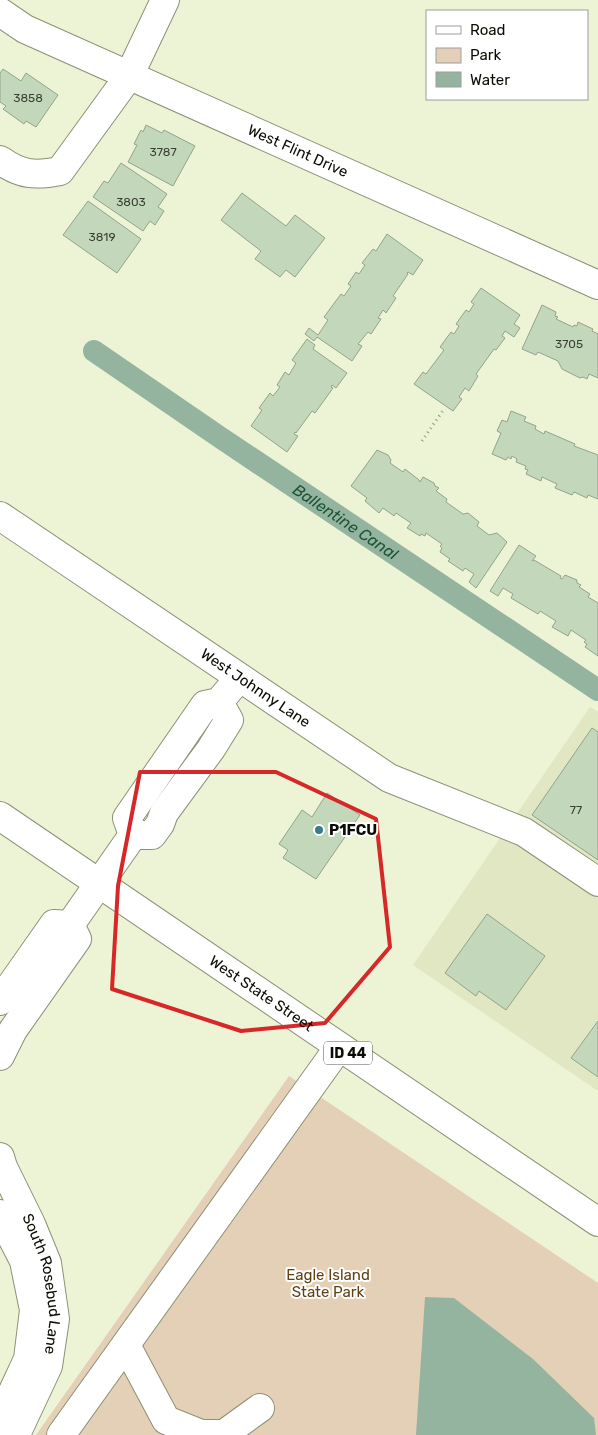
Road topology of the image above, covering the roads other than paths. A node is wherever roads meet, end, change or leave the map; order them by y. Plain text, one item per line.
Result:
1 (165, 0) edge
2 (0, 12) edge
3 (129, 76) junction
4 (0, 160) edge
5 (598, 285) edge
6 (0, 516) edge
7 (239, 678) junction
8 (0, 816) edge
9 (598, 882) edge
10 (100, 883) junction
11 (70, 925) junction
12 (0, 1001) edge
13 (339, 1047) junction
14 (0, 1056) edge
15 (0, 1157) edge
16 (0, 1214) edge
17 (598, 1222) edge
18 (126, 1345) junction
19 (260, 1408) dead end
20 (4, 1433) edge
21 (61, 1435) edge

1 - 3 street
2 - 3 street, West Flint Drive
3 - 4 street
3 - 5 street, West Flint Drive
6 - 7 street, West Johnny Lane
7 - 9 street, West Johnny Lane
7 - 10 street
8 - 10 street, West State Street / ID 44
10 - 11 street
10 - 13 street, West State Street / ID 44
11 - 12 street
11 - 14 street
13 - 17 street, West State Street / ID 44
13 - 18 street
15 - 20 street, South Rosebud Lane
16 - 20 street, South Rosebud Lane
18 - 19 street
18 - 21 street

